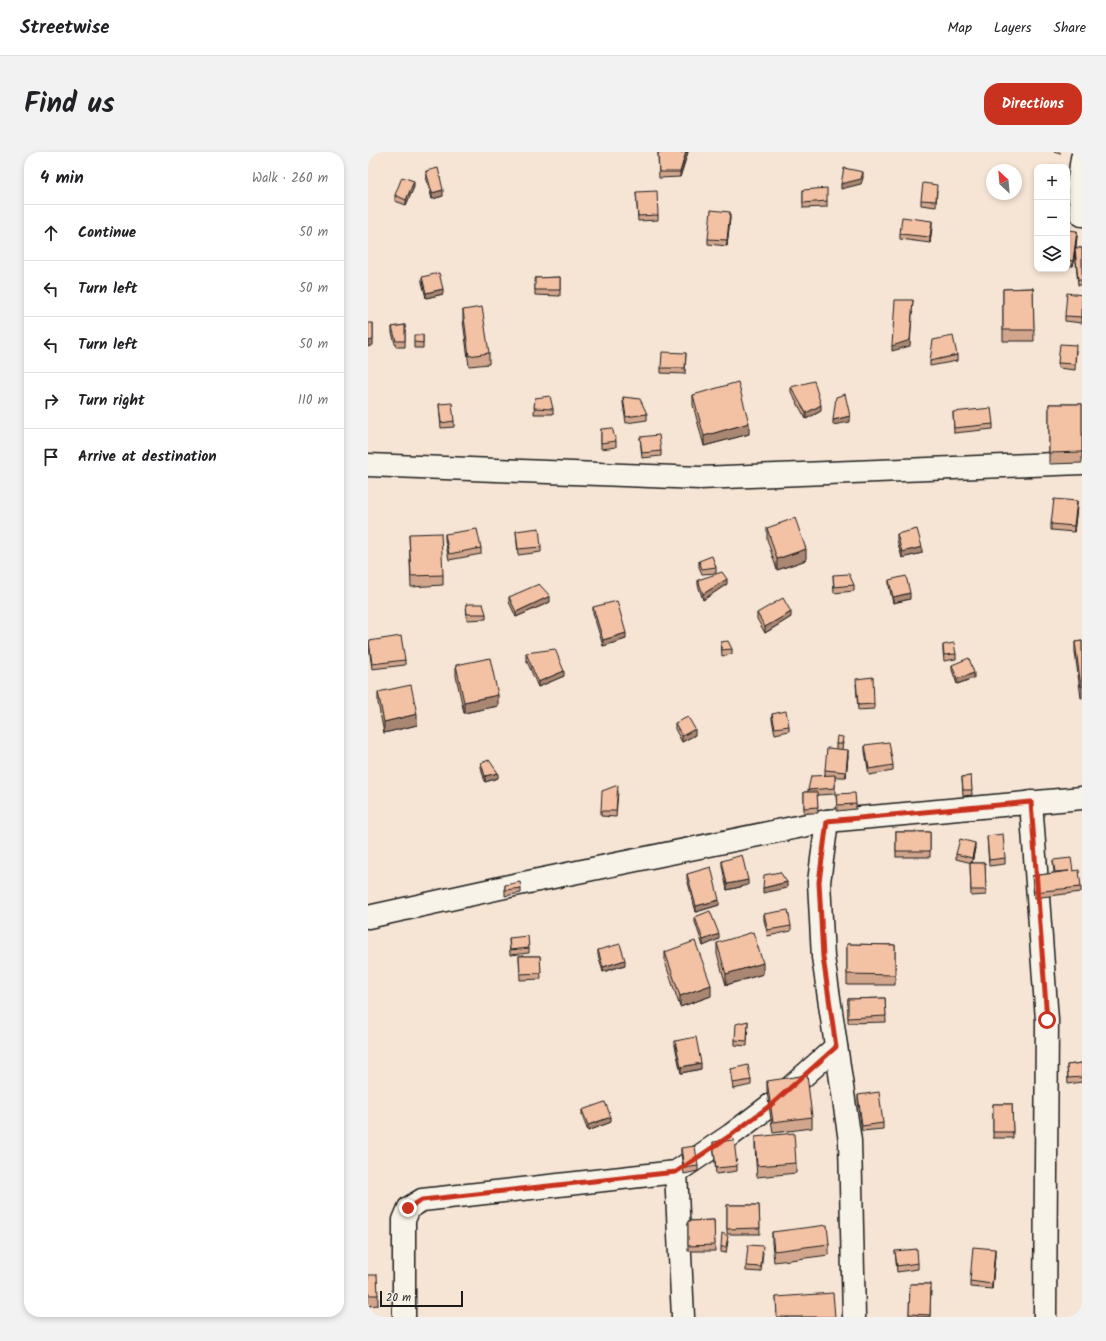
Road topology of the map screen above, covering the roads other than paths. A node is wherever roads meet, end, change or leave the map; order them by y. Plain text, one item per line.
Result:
1 (1082, 158) edge
2 (1082, 215) edge
3 (1082, 463) edge
4 (368, 465) edge
5 (1082, 798) edge
6 (1031, 802) junction
7 (827, 821) junction
8 (368, 917) edge
9 (836, 1047) junction
10 (676, 1172) junction
11 (404, 1317) edge
12 (683, 1317) edge
13 (854, 1317) edge
14 (1045, 1317) edge

1 - 2 street
3 - 4 street
5 - 6 street
6 - 7 street
6 - 14 street
7 - 8 street
7 - 9 street
9 - 10 street
9 - 13 street
10 - 11 street
10 - 12 street

